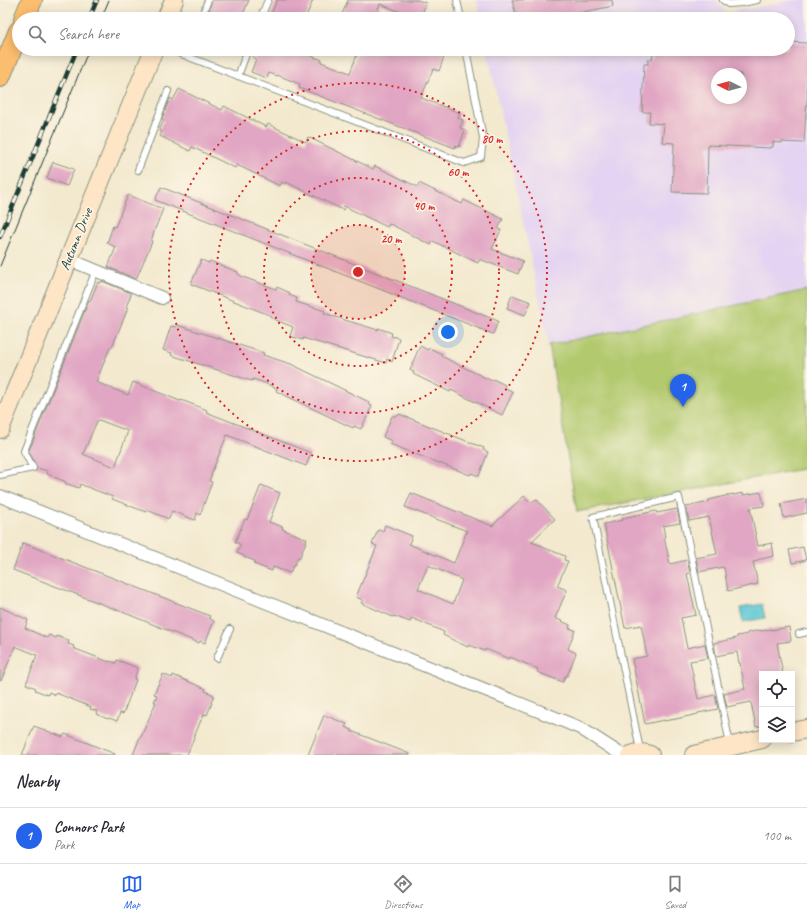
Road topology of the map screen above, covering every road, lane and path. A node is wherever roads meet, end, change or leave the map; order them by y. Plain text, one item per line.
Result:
1 (32, 0) edge
2 (174, 0) edge
3 (208, 0) edge
4 (268, 0) edge
5 (457, 0) edge
6 (723, 0) edge
7 (757, 0) edge
8 (27, 12) edge
9 (169, 12) edge
10 (204, 12) edge
11 (263, 12) edge
12 (460, 12) edge
13 (12, 48) edge
14 (151, 56) edge
15 (186, 56) edge
16 (245, 56) edge
17 (467, 56) edge
18 (0, 76) edge
19 (238, 76) junction
20 (168, 91) dead end
21 (138, 170) dead end
22 (68, 259) junction
23 (96, 270) junction
24 (162, 298) dead end
25 (0, 429) edge
26 (0, 475) edge
27 (0, 496) edge
28 (230, 629) dead end
29 (807, 632) edge
30 (799, 634) dead end
31 (217, 658) dead end
32 (807, 729) edge
33 (795, 731) edge
34 (759, 740) edge
35 (730, 746) junction
36 (640, 754) edge
37 (622, 755) edge
38 (694, 755) edge

1 - 8 main road
2 - 9 street
3 - 10 lane
4 - 11 lane
5 - 12 lane
6 - 7 lane
13 - 18 main road
14 - 22 street, Autumn Drive
15 - 19 lane
16 - 19 lane
17 - 19 lane
20 - 21 lane
22 - 23 street
22 - 25 street, Autumn Drive
23 - 24 street
23 - 26 lane
27 - 37 street
28 - 31 lane
29 - 30 lane
32 - 33 street
34 - 35 street
35 - 36 lane
35 - 38 street

